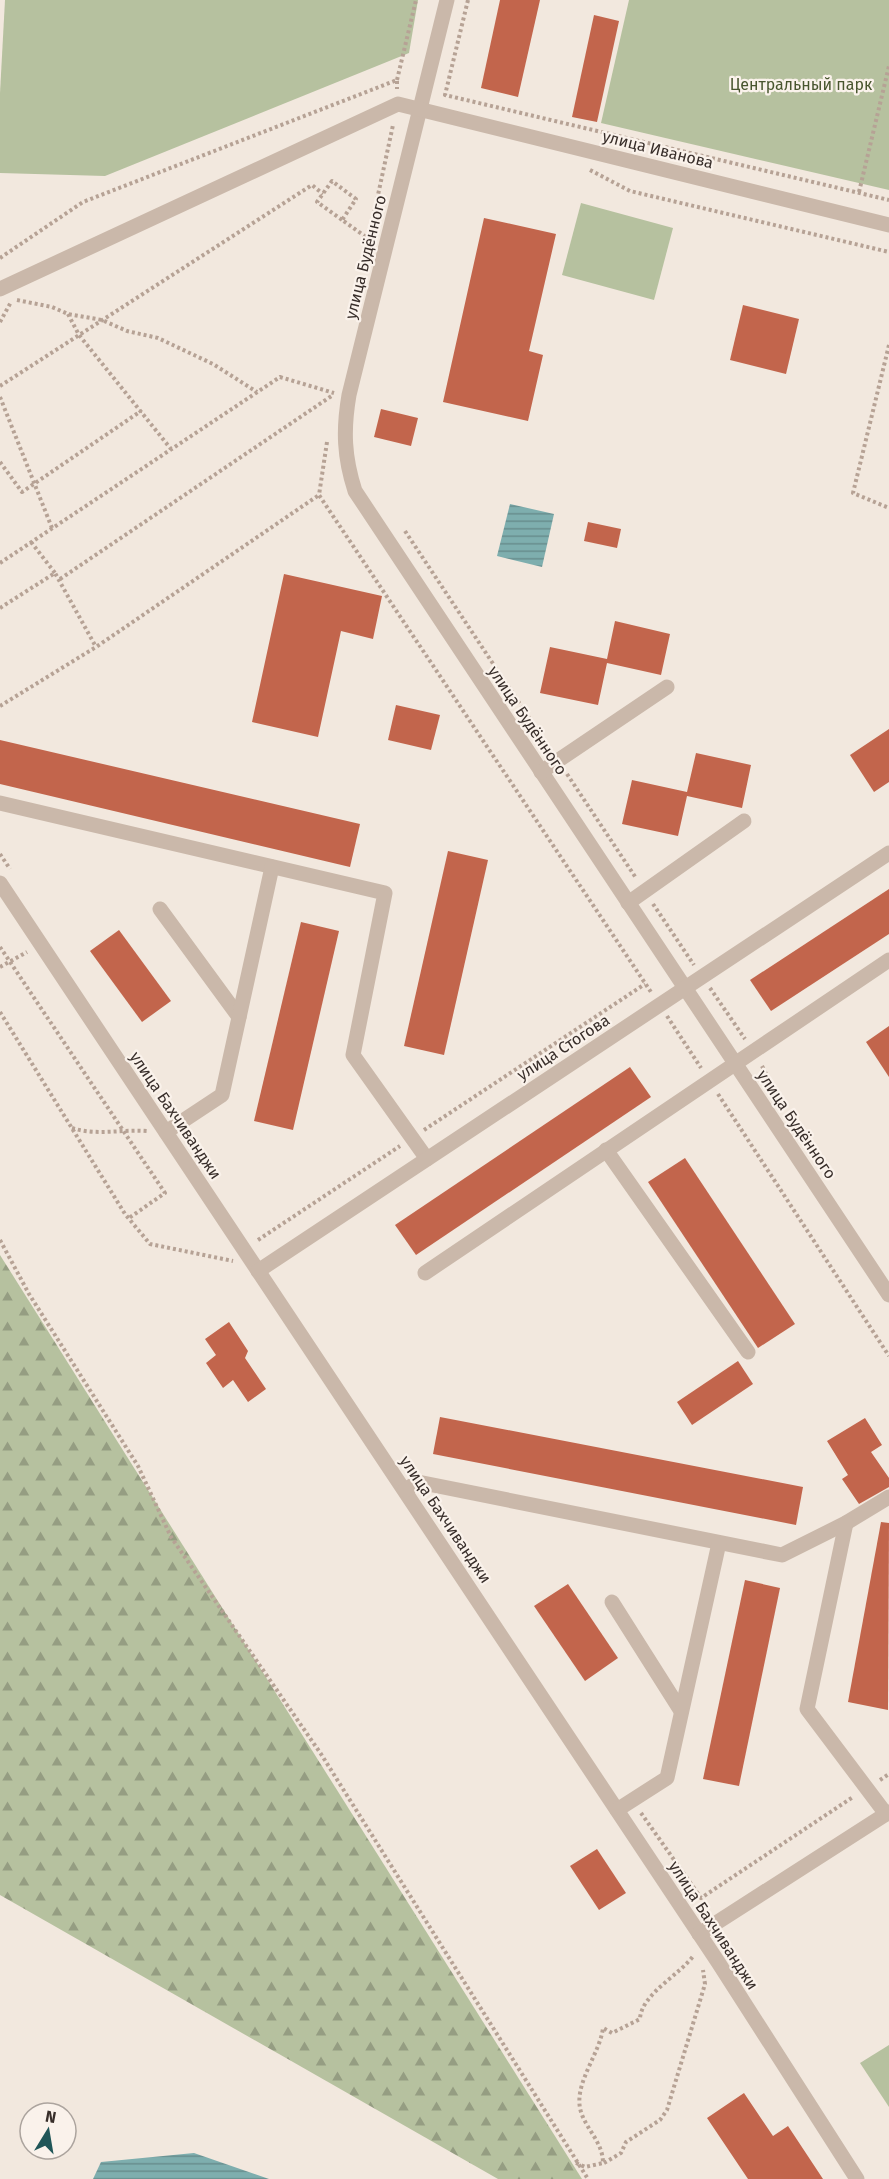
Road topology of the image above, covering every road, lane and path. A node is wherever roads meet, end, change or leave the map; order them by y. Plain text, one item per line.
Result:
1 (416, 0) edge
2 (447, 0) edge
3 (468, 0) edge
4 (889, 66) edge
5 (397, 80) junction
6 (398, 104) junction
7 (419, 108) junction
8 (579, 164) dead end
9 (859, 192) junction
10 (323, 194) junction
11 (889, 200) edge
12 (342, 220) junction
13 (889, 225) edge
14 (369, 239) dead end
15 (889, 252) edge
16 (0, 258) edge
17 (0, 289) edge
18 (68, 314) junction
19 (102, 320) junction
20 (0, 322) edge
21 (79, 335) junction
22 (889, 345) edge
23 (0, 386) edge
24 (257, 392) junction
25 (342, 394) junction
26 (0, 397) edge
27 (141, 411) junction
28 (171, 449) junction
29 (0, 462) edge
30 (35, 483) junction
31 (319, 495) dead end
32 (889, 508) edge
33 (52, 528) junction
34 (32, 542) junction
35 (0, 563) edge
36 (55, 573) junction
37 (60, 579) junction
38 (0, 608) edge
39 (96, 647) junction
40 (667, 687) dead end
41 (0, 706) edge
42 (541, 772) junction
43 (0, 803) edge
44 (744, 821) dead end
45 (889, 853) edge
46 (272, 867) junction
47 (0, 883) edge
48 (628, 903) junction
49 (159, 909) dead end
50 (40, 944) junction
51 (0, 947) edge
52 (889, 960) edge
53 (10, 962) junction
54 (0, 967) edge
55 (645, 984) dead end
56 (685, 988) junction
57 (0, 1012) edge
58 (239, 1017) junction
59 (734, 1062) junction
60 (72, 1128) junction
61 (122, 1130) junction
62 (166, 1132) junction
63 (412, 1138) junction
64 (606, 1150) junction
65 (426, 1159) junction
66 (129, 1218) junction
67 (0, 1240) edge
68 (258, 1240) dead end
69 (256, 1268) junction
70 (425, 1273) dead end
71 (889, 1295) edge
72 (748, 1352) dead end
73 (405, 1490) junction
74 (889, 1497) edge
75 (846, 1523) junction
76 (719, 1543) junction
77 (612, 1602) dead end
78 (681, 1711) junction
79 (889, 1774) edge
80 (866, 1789) junction
81 (617, 1810) junction
82 (887, 1813) edge
83 (701, 1898) dead end
84 (699, 1934) junction
85 (703, 1964) dead end
86 (575, 2162) junction
87 (603, 2163) junction
88 (588, 2179) edge
89 (857, 2179) edge

1 - 5 path
2 - 7 street, улица Будённого
3 - 9 path
4 - 9 path
5 - 6 path
5 - 16 path
6 - 7 street, улица Иванова
6 - 17 street
7 - 13 street, улица Иванова
7 - 25 street, улица Будённого
8 - 15 path
9 - 11 path
10 - 12 path
10 - 12 path
10 - 19 path
12 - 14 path
18 - 19 path
18 - 20 path
18 - 21 path
19 - 21 path
19 - 24 path
21 - 23 path
21 - 27 path
22 - 32 path
24 - 25 path
24 - 28 path
25 - 37 path
25 - 42 street, улица Будённого
26 - 30 path
27 - 28 path
27 - 30 path
28 - 33 path
29 - 30 path
30 - 33 path
31 - 39 path
33 - 34 path
34 - 35 path
34 - 36 path
36 - 37 path
36 - 38 path
37 - 39 path
39 - 41 path
40 - 42 street
42 - 48 street, улица Будённого
43 - 46 street
44 - 48 street
45 - 56 street, улица Стогова
46 - 58 street
46 - 63 street
47 - 50 street, улица Бахчиванджи
48 - 56 street, улица Будённого
49 - 58 street
50 - 53 path
50 - 62 street, улица Бахчиванджи
51 - 53 path
52 - 59 street
53 - 54 path
53 - 61 path
55 - 63 path
56 - 59 street, улица Будённого
56 - 65 street, улица Стогова
57 - 60 path
58 - 62 street
59 - 64 street
59 - 71 street, улица Будённого
60 - 61 path
60 - 66 path
61 - 62 path
61 - 66 path
62 - 69 street, улица Бахчиванджи
63 - 65 street
63 - 68 path
64 - 70 street
64 - 72 street
65 - 69 street, улица Стогова
66 - 69 path
67 - 86 path
69 - 73 street, улица Бахчиванджи
73 - 76 street
73 - 81 street, улица Бахчиванджи
74 - 75 street
75 - 76 street
75 - 80 street
76 - 78 street
77 - 78 street
78 - 81 street
79 - 80 path
80 - 82 street
80 - 83 path
81 - 84 street, улица Бахчиванджи
82 - 84 street
84 - 87 path
84 - 89 street, улица Бахчиванджи
85 - 87 path
86 - 87 path
86 - 88 path

